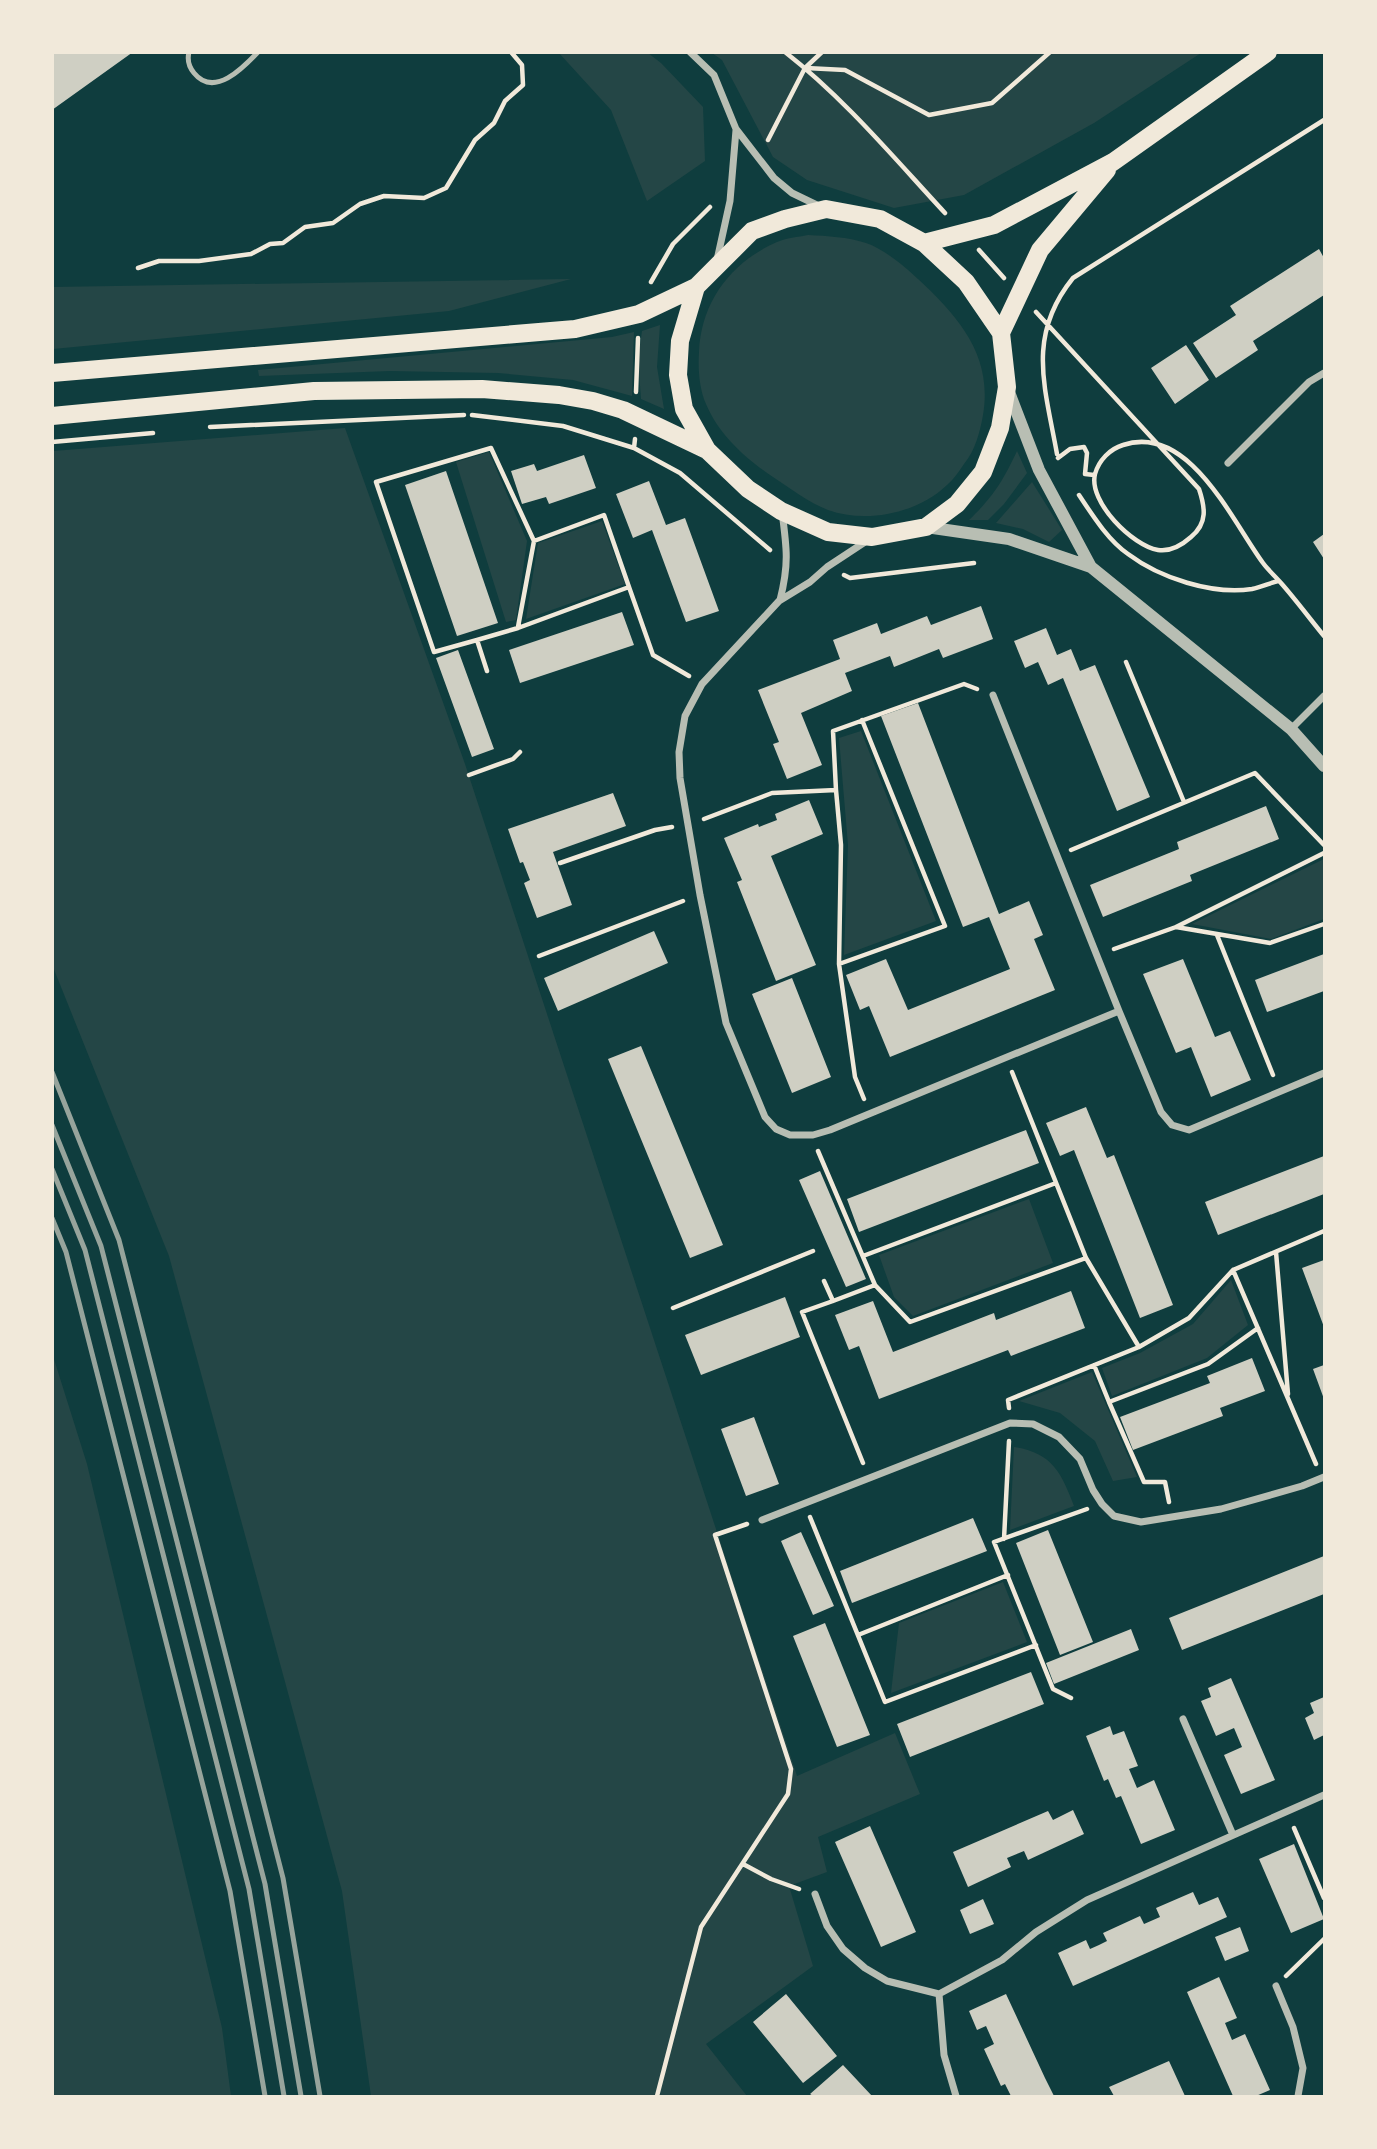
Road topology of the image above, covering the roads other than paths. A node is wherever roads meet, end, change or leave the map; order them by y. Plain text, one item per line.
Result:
1 (189, 52) edge
2 (258, 52) edge
3 (690, 52) edge
4 (1268, 52) edge
5 (736, 129) junction
6 (1113, 162) junction
7 (826, 209) junction
8 (924, 243) junction
9 (716, 265) junction
10 (696, 287) junction
11 (1001, 332) junction
12 (52, 373) edge
13 (1325, 373) edge
14 (1007, 387) junction
15 (52, 416) edge
16 (707, 450) junction
17 (1228, 463) dead end
18 (781, 511) junction
19 (926, 527) junction
20 (872, 537) junction
21 (1091, 567) junction
22 (779, 601) junction
23 (993, 695) road end
24 (1325, 696) edge
25 (1290, 729) junction
26 (1325, 766) edge
27 (1119, 1011) junction
28 (1325, 1073) edge
29 (1323, 1477) edge
30 (762, 1520) road end
31 (1183, 1719) dead end
32 (1325, 1795) edge
33 (1233, 1835) junction
34 (815, 1894) dead end
35 (1276, 1986) road end
36 (939, 1994) junction
37 (956, 2096) edge
38 (1298, 2096) edge

1 - 2 lane
3 - 5 street
4 - 6 main road
5 - 7 street
5 - 9 street
6 - 8 main road
6 - 11 main road
7 - 8 main road
7 - 9 main road
8 - 11 main road
9 - 10 main road
10 - 12 main road
10 - 16 main road
11 - 14 main road
13 - 17 street
14 - 19 main road
14 - 21 street
15 - 16 main road
16 - 18 main road
18 - 20 main road
18 - 22 street
19 - 20 main road
19 - 21 street
20 - 22 street
21 - 25 street
22 - 27 street
23 - 27 street
24 - 25 street
25 - 26 street
27 - 28 street
29 - 30 street
31 - 33 street
32 - 33 street
33 - 36 street
34 - 36 street
35 - 38 street
36 - 37 street

